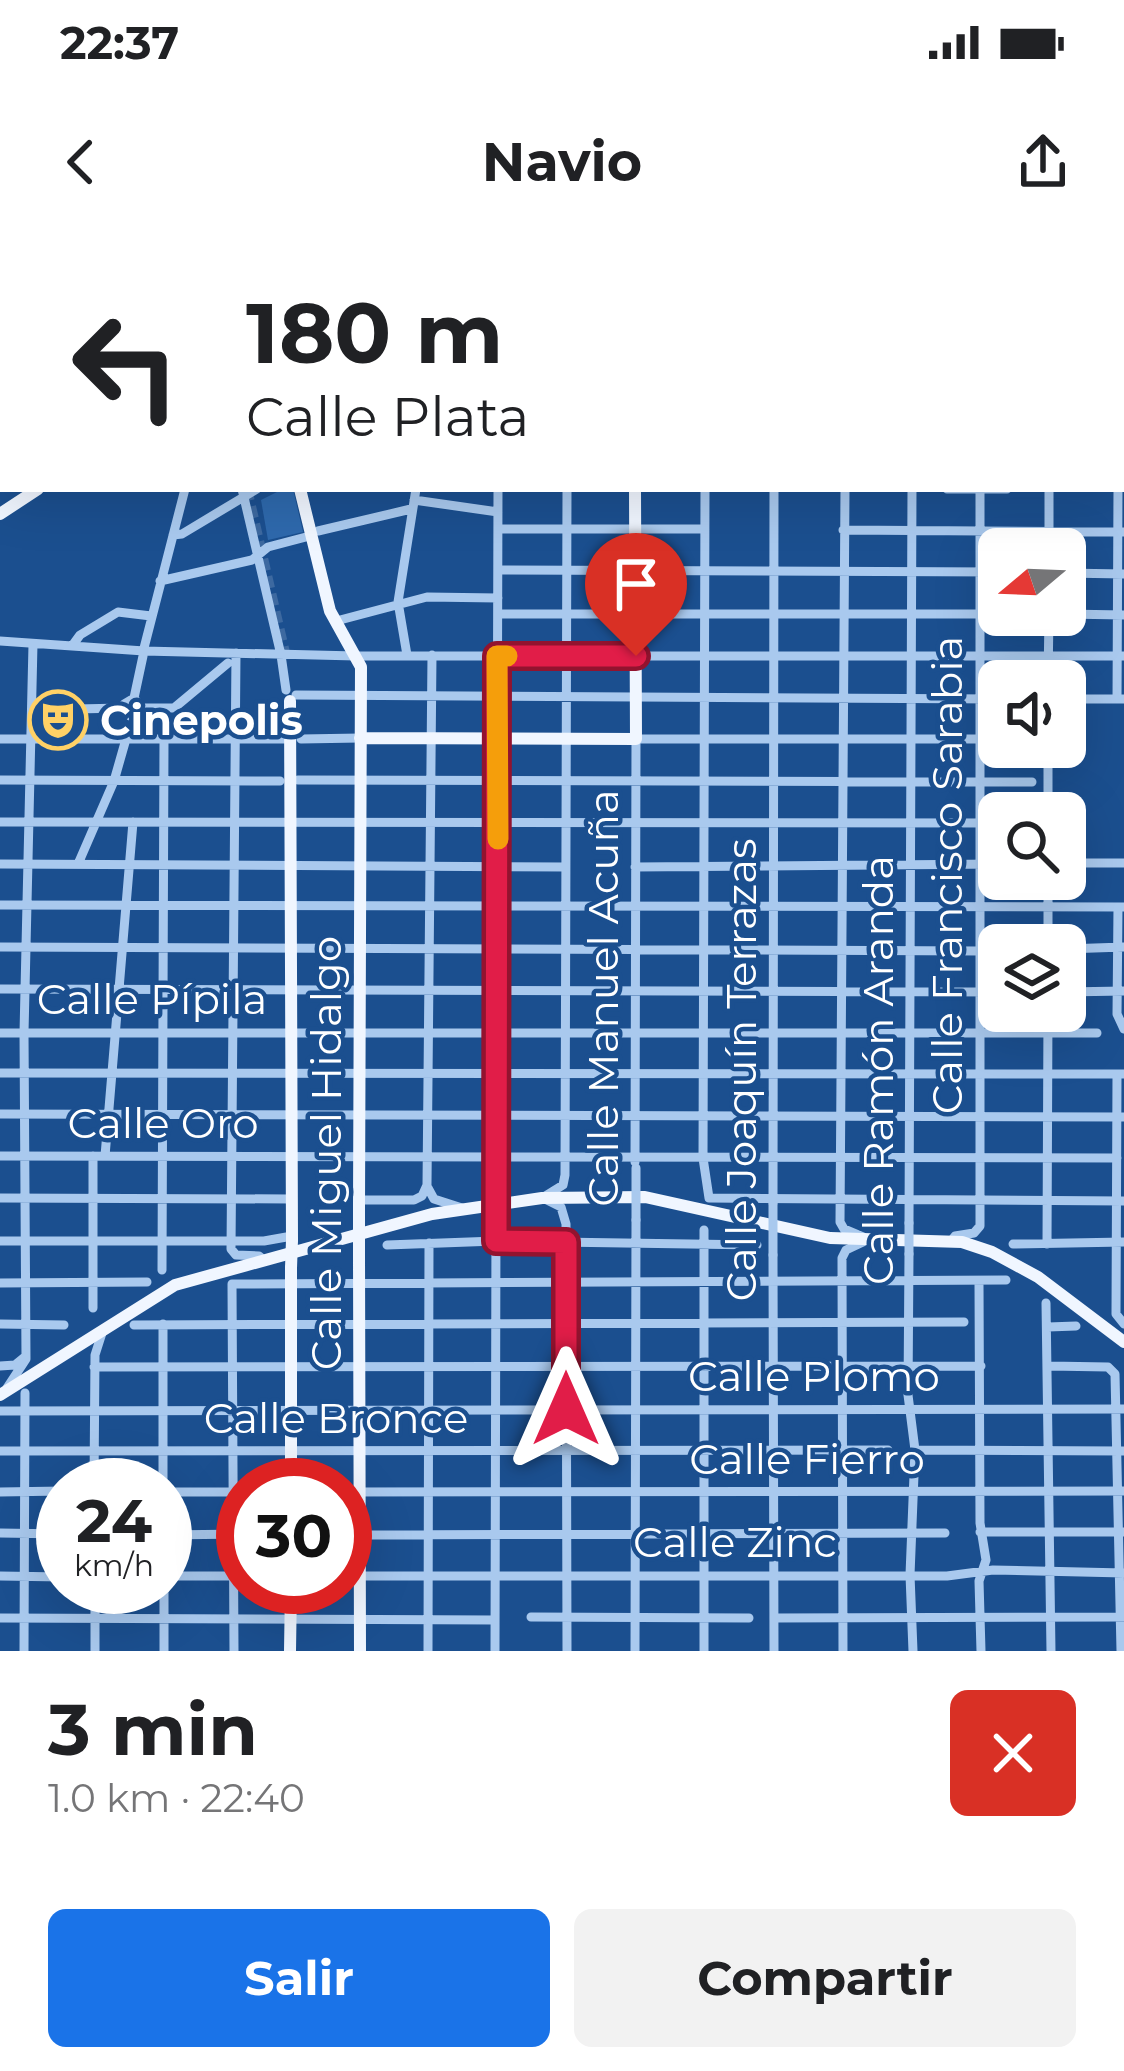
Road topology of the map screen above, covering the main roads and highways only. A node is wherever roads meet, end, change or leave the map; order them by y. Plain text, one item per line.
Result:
1 (33, 492) edge
2 (301, 492) edge
3 (635, 492) edge
4 (0, 514) edge
5 (291, 695) road end
6 (361, 738) junction
7 (1124, 1342) edge
8 (1, 1394) edge
9 (291, 1458) edge
10 (357, 1458) edge
11 (291, 1614) edge
12 (359, 1614) edge
13 (290, 1651) edge
14 (360, 1651) edge

1 - 4 main road
2 - 6 main road, Calle Miguel Hidalgo
3 - 6 main road, Calle Manuel Acuña
5 - 9 main road, bridge
6 - 10 main road, Calle Miguel Hidalgo, bridge
7 - 8 main road
11 - 13 main road
12 - 14 main road, Calle Miguel Hidalgo

